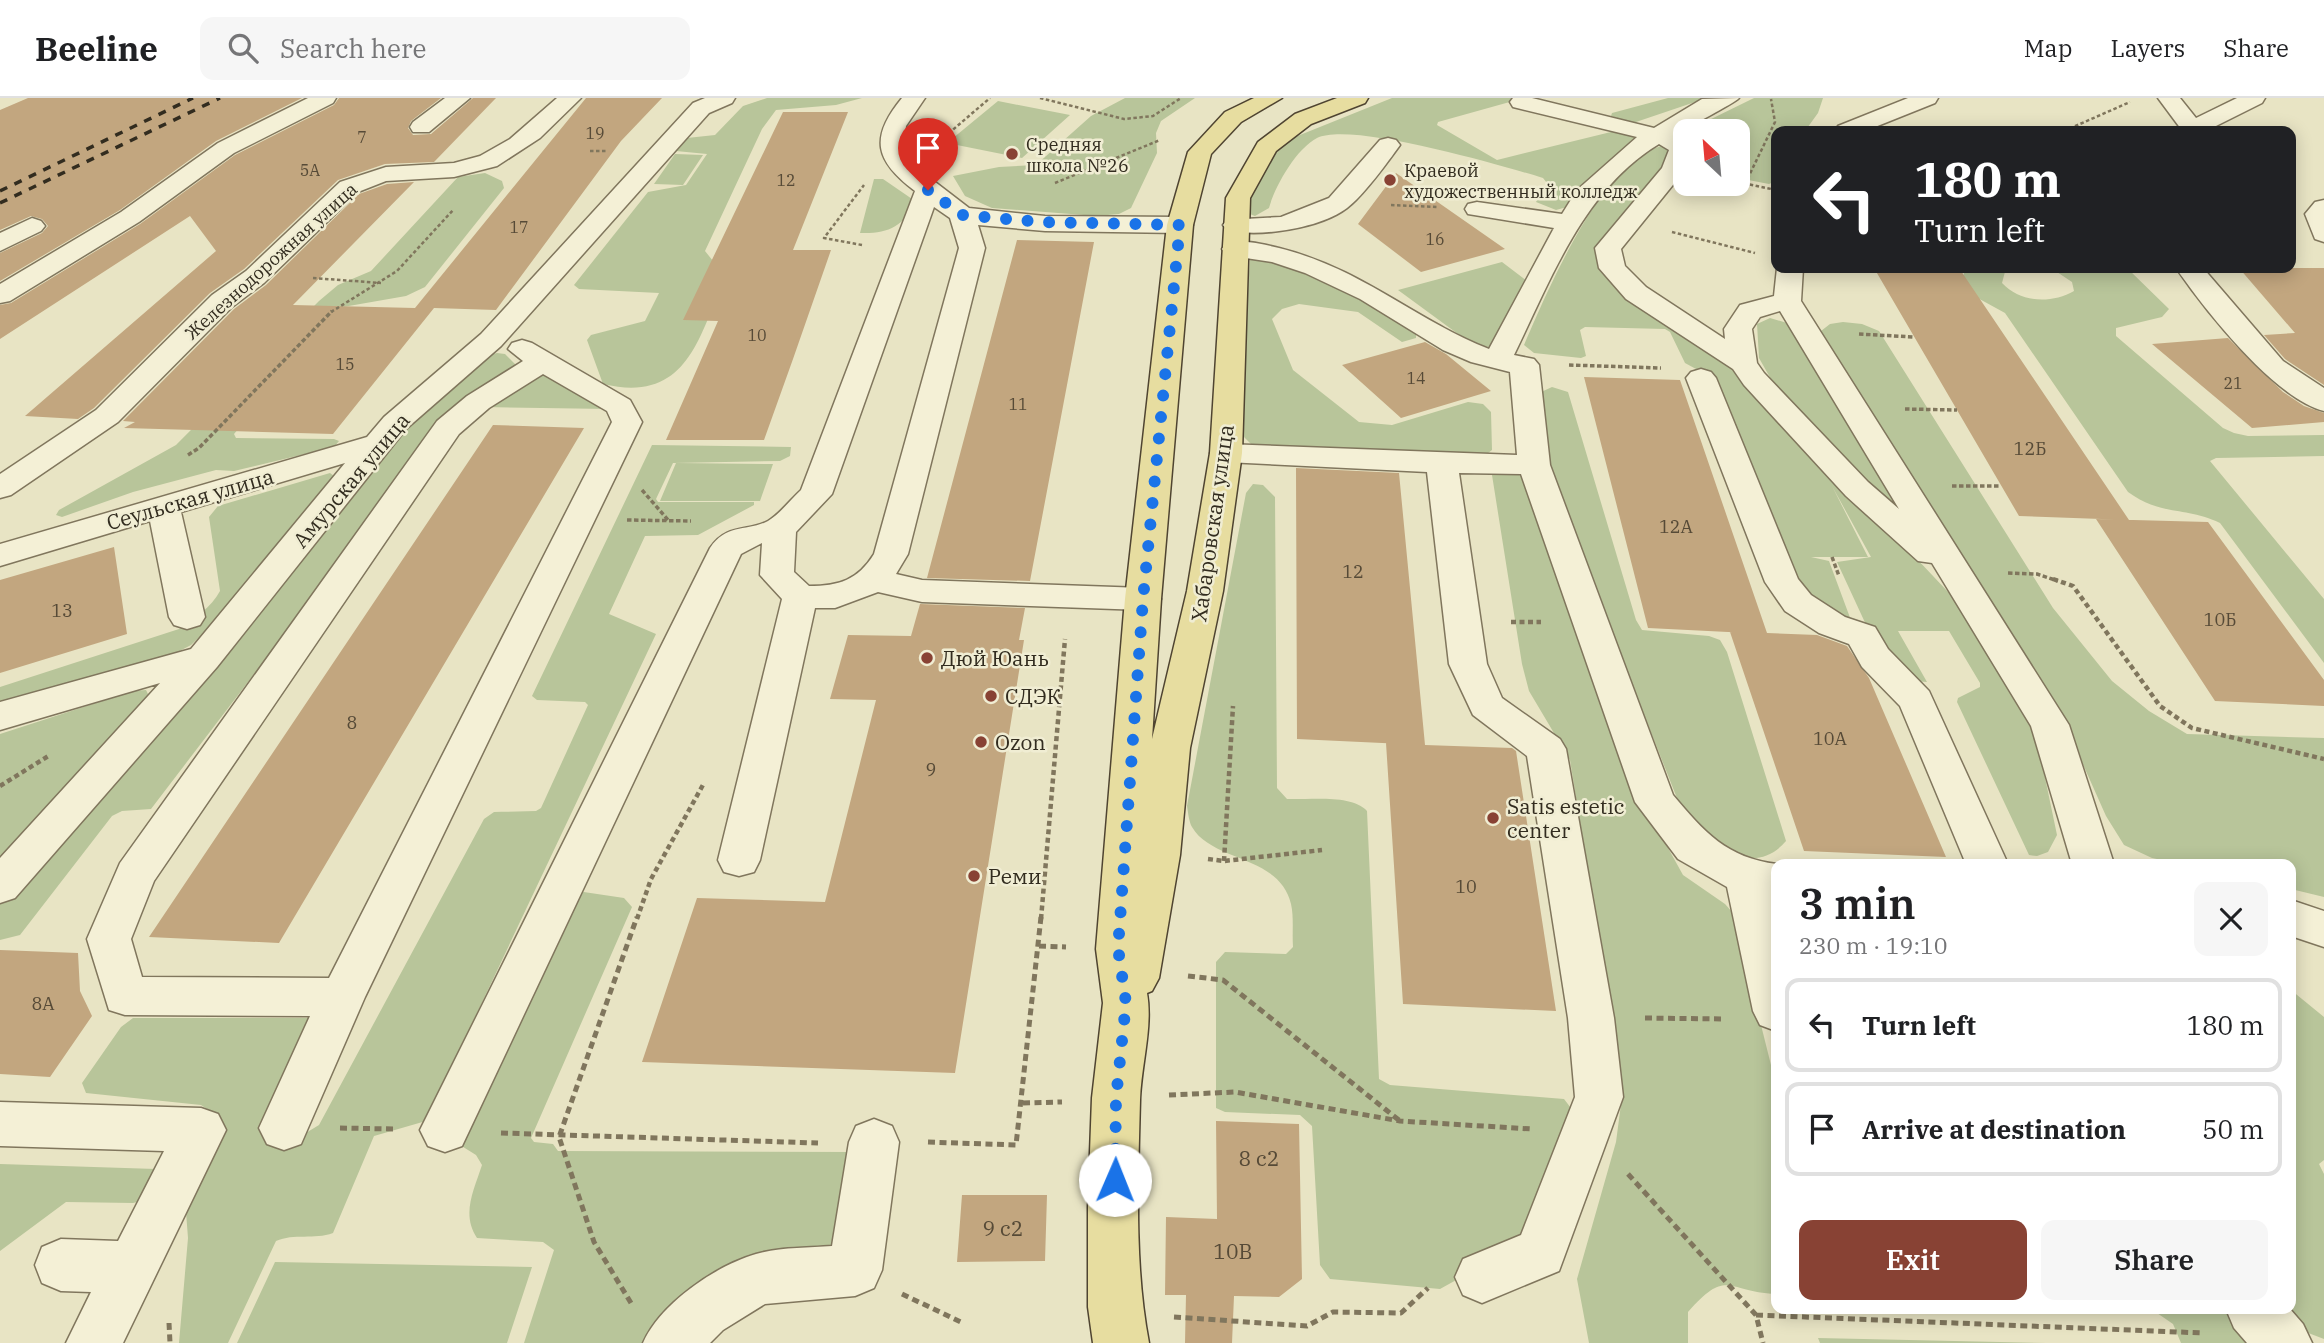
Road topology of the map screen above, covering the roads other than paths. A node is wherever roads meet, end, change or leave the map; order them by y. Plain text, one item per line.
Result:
1 (325, 98) edge
2 (459, 98) edge
3 (570, 98) edge
4 (914, 98) edge
5 (1271, 98) edge
6 (1357, 98) edge
7 (1728, 98) edge
8 (1927, 98) edge
9 (2169, 98) edge
10 (2254, 98) edge
11 (711, 101) edge
12 (1521, 102) dead end
13 (1843, 124) edge
14 (2189, 126) edge
15 (2200, 126) edge
16 (421, 127) dead end
17 (1656, 135) junction
18 (1388, 145) dead end
19 (914, 180) junction
20 (2324, 207) edge
21 (1477, 209) road end
22 (962, 215) junction
23 (1570, 223) junction
24 (1180, 225) junction
25 (32, 226) dead end
26 (2324, 234) edge
27 (1236, 237) junction
28 (0, 243) edge
29 (2193, 273) edge
30 (1789, 284) edge
31 (0, 295) edge
32 (491, 340) junction
33 (1497, 361) junction
34 (542, 362) junction
35 (1743, 363) junction
36 (1701, 378) road end
37 (2324, 402) edge
38 (380, 443) junction
39 (1226, 453) junction
40 (1442, 463) junction
41 (1534, 465) junction
42 (0, 488) edge
43 (164, 508) junction
44 (779, 529) junction
45 (0, 555) edge
46 (875, 580) junction
47 (1961, 580) junction
48 (800, 597) junction
49 (1143, 599) junction
50 (187, 617) dead end
51 (204, 658) junction
52 (0, 716) edge
53 (1985, 859) edge
54 (2091, 859) edge
55 (739, 860) dead end
56 (1761, 879) edge
57 (0, 886) edge
58 (2296, 920) edge
59 (2324, 929) edge
60 (342, 997) junction
61 (1126, 1003) junction
62 (1756, 1015) edge
63 (0, 1124) edge
64 (284, 1128) road end
65 (445, 1130) road end
66 (874, 1142) dead end
67 (61, 1265) dead end
68 (133, 1267) junction
69 (1482, 1277) dead end
70 (1118, 1325) edge
71 (653, 1326) edge
72 (94, 1343) edge

1 - 31 street
2 - 16 street
3 - 42 street, Железнодорожная улица
4 - 19 street
5 - 24 main road, Хабаровская улица
6 - 27 main road, Хабаровская улица
7 - 17 street
8 - 13 street
9 - 14 street
10 - 15 street
11 - 32 street, Амурская улица
12 - 17 street
17 - 23 street
17 - 35 street
18 - 27 street
19 - 22 street
19 - 44 street
20 - 26 street
21 - 23 street
22 - 24 street
22 - 46 street
23 - 33 street
24 - 49 main road, Хабаровская улица
25 - 28 street
27 - 33 street
27 - 39 main road, Хабаровская улица
29 - 37 street
30 - 35 street
30 - 47 street
32 - 34 street
32 - 38 street, Амурская улица
33 - 41 street
34 - 60 street
34 - 60 street
35 - 47 street
36 - 53 street
38 - 43 street, Сеульская улица
38 - 51 street, Амурская улица
39 - 40 street
39 - 61 main road, Хабаровская улица
40 - 41 street
40 - 69 street
41 - 56 street
43 - 45 street, Сеульская улица
43 - 50 street
44 - 48 street
44 - 65 street
46 - 48 street
46 - 49 street
47 - 54 street
48 - 55 street
49 - 61 main road, Хабаровская улица
51 - 52 street
51 - 57 street, Амурская улица
56 - 62 street
58 - 59 street
60 - 64 street
61 - 70 main road, Хабаровская улица
63 - 68 street
66 - 71 street
67 - 68 street
68 - 72 street

